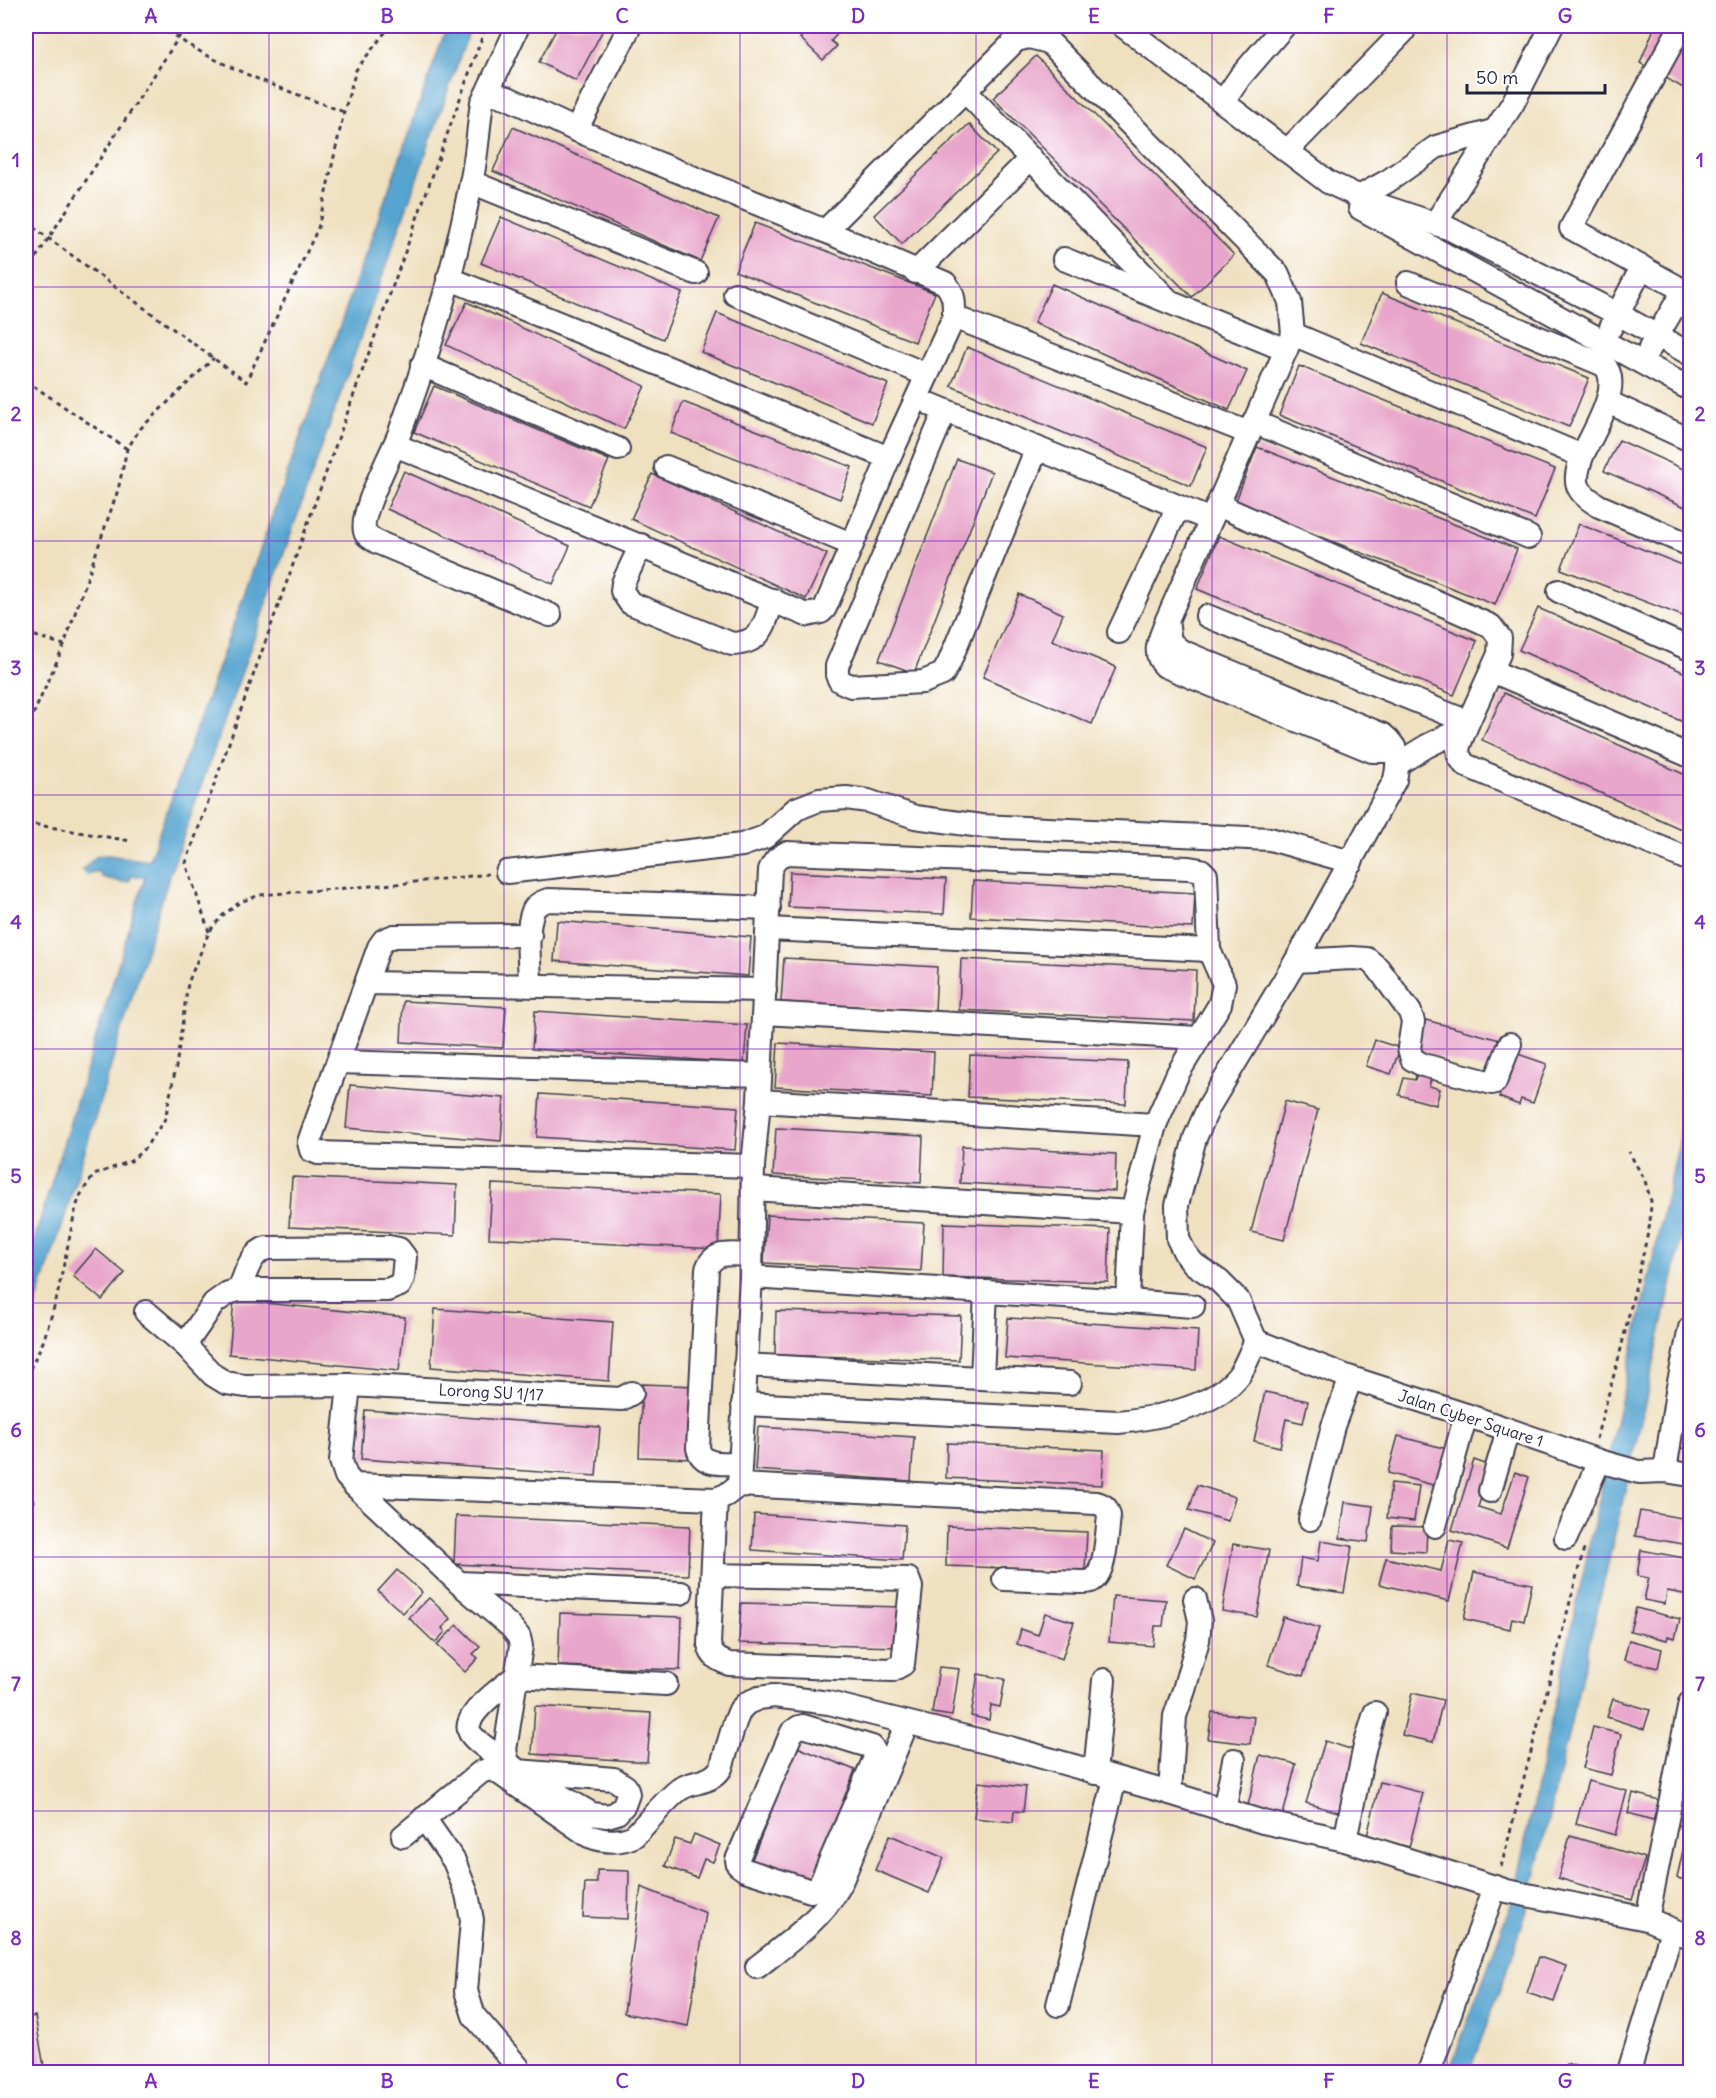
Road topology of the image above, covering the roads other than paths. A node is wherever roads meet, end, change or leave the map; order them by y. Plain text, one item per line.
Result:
1 (518, 26) edge
2 (630, 26) edge
3 (1123, 26) edge
4 (1284, 26) edge
5 (1552, 26) edge
6 (1681, 26) edge
7 (1402, 32) dead end
8 (965, 91) junction
9 (486, 95) junction
10 (1223, 102) junction
11 (576, 130) junction
12 (1496, 130) junction
13 (1287, 151) junction
14 (1031, 158) junction
15 (471, 182) junction
16 (1328, 182) junction
17 (1359, 197) junction
18 (1436, 222) junction
19 (825, 231) junction
20 (1064, 259) dead end
21 (1642, 267) junction
22 (916, 272) junction
23 (696, 273) dead end
24 (448, 278) junction
25 (1408, 283) dead end
26 (1687, 292) edge
27 (735, 294) dead end
28 (1170, 302) junction
29 (1618, 314) junction
30 (954, 316) junction
31 (1657, 335) junction
32 (1290, 342) junction
33 (1603, 342) junction
34 (1690, 354) edge
35 (1641, 363) junction
36 (422, 365) junction
37 (927, 375) junction
38 (1690, 389) edge
39 (917, 399) junction
40 (1608, 402) junction
41 (945, 411) junction
42 (1252, 427) junction
43 (1690, 440) edge
44 (395, 445) junction
45 (1037, 448) junction
46 (618, 449) dead end
47 (1582, 456) junction
48 (889, 458) junction
49 (666, 467) dead end
50 (1178, 507) junction
51 (1214, 512) junction
52 (1529, 537) dead end
53 (851, 544) junction
54 (641, 545) junction
55 (1690, 545) edge
56 (1559, 591) dead end
57 (773, 600) junction
58 (550, 615) dead end
59 (1207, 616) dead end
60 (1119, 632) dead end
61 (1690, 649) edge
62 (1492, 671) junction
63 (1467, 725) junction
64 (1396, 755) junction
65 (1690, 756) edge
66 (1690, 860) edge
67 (1351, 862) junction
68 (507, 872) road end
69 (769, 919) junction
70 (530, 935) junction
71 (1209, 950) junction
72 (1296, 961) junction
73 (366, 982) junction
74 (530, 985) junction
75 (765, 990) junction
76 (764, 1013) junction
77 (1198, 1038) junction
78 (1510, 1044) dead end
79 (338, 1062) junction
80 (760, 1075) junction
81 (759, 1101) junction
82 (1155, 1125) junction
83 (753, 1166) junction
84 (753, 1189) junction
85 (1132, 1212) junction
86 (751, 1266) junction
87 (239, 1290) junction
88 (986, 1292) junction
89 (1128, 1301) junction
90 (1192, 1305) dead end
91 (146, 1312) dead end
92 (1690, 1328) edge
93 (1256, 1341) junction
94 (185, 1345) junction
95 (745, 1365) junction
96 (982, 1378) junction
97 (1351, 1378) junction
98 (1070, 1383) dead end
99 (349, 1385) junction
100 (632, 1393) dead end
101 (1684, 1393) edge
102 (743, 1404) junction
103 (1466, 1414) junction
104 (1508, 1430) junction
105 (1600, 1461) junction
106 (1665, 1471) junction
107 (739, 1474) junction
108 (1690, 1475) edge
109 (354, 1485) junction
110 (1490, 1491) dead end
111 (716, 1499) junction
112 (1310, 1519) dead end
113 (1436, 1526) dead end
114 (1576, 1542) road end
115 (712, 1575) junction
116 (1004, 1579) dead end
117 (459, 1583) junction
118 (681, 1593) dead end
119 (1195, 1599) dead end
120 (516, 1676) junction
121 (1104, 1680) dead end
122 (666, 1684) dead end
123 (1690, 1703) edge
124 (1375, 1713) dead end
125 (907, 1723) junction
126 (884, 1759) junction
127 (1234, 1760) dead end
128 (1105, 1776) junction
129 (1170, 1793) junction
130 (1224, 1811) junction
131 (424, 1818) junction
132 (403, 1836) dead end
133 (1345, 1840) junction
134 (1501, 1889) junction
135 (1647, 1919) junction
136 (1681, 1933) edge
137 (756, 1967) dead end
138 (1058, 2005) dead end
139 (518, 2067) dead end
140 (1630, 2068) dead end
141 (1429, 2073) edge

1 - 9 street
2 - 11 street
3 - 10 street
4 - 10 street
5 - 12 street
6 - 21 street
7 - 13 street
8 - 14 street
8 - 19 street
8 - 32 street
9 - 11 street
9 - 15 street
10 - 13 street
11 - 19 street
12 - 17 street
12 - 18 street
13 - 16 street
14 - 22 street
14 - 28 street
15 - 23 street
15 - 24 street
16 - 17 street
16 - 33 street
17 - 18 street
18 - 29 street
19 - 22 street
20 - 28 street
21 - 26 street
21 - 29 street
22 - 30 street
24 - 36 street
24 - 48 street
25 - 40 street
26 - 31 street
27 - 37 street
28 - 32 street
29 - 31 street
29 - 33 street
30 - 37 street
30 - 42 street
31 - 34 street
31 - 35 street
32 - 42 street
32 - 47 street
33 - 35 street
35 - 38 street
36 - 44 street
36 - 46 street
37 - 39 street
39 - 41 street
39 - 48 street
40 - 43 street
40 - 47 street
41 - 45 street
41 - 45 street
42 - 51 street
42 - 52 street
44 - 54 street
44 - 58 street
45 - 50 street
47 - 55 street
48 - 53 street
49 - 53 street
50 - 51 street
50 - 60 street
51 - 62 street
51 - 64 street
53 - 57 street
54 - 57 street
54 - 57 street
56 - 61 street
59 - 63 street
62 - 63 street
62 - 65 street
63 - 64 street
63 - 66 street
64 - 67 street
67 - 68 street
67 - 72 street
69 - 70 street
69 - 71 street
69 - 71 street
69 - 75 street
70 - 73 street
70 - 74 street
71 - 77 street
72 - 78 street
72 - 93 street
73 - 74 street
73 - 79 street
74 - 75 street
75 - 76 street
76 - 77 street
76 - 80 street
77 - 82 street
79 - 80 street
79 - 83 street
80 - 81 street
81 - 82 street
81 - 83 street
82 - 85 street
83 - 84 street
84 - 85 street
84 - 86 street
85 - 89 street
86 - 88 street
86 - 95 street
86 - 107 street
87 - 87 street
87 - 94 street
88 - 89 street
88 - 96 street
89 - 90 street
91 - 94 street, Lorong SU 1/17
92 - 101 street
93 - 97 street, Jalan Cyber Square 1
93 - 102 street
94 - 99 street, Lorong SU 1/17
95 - 96 street
95 - 102 street
96 - 98 street
97 - 103 street, Jalan Cyber Square 1
97 - 112 street
99 - 100 street, Lorong SU 1/17
99 - 109 street
101 - 106 street
102 - 107 street
103 - 104 street, Jalan Cyber Square 1
103 - 113 street
104 - 105 street, Jalan Cyber Square 1
104 - 110 street
105 - 106 street, Jalan Cyber Square 1
105 - 114 street
106 - 108 street, Jalan Cyber Square 1
107 - 111 street
107 - 116 street
109 - 111 street
109 - 117 street
111 - 115 street
115 - 115 street
117 - 118 street
117 - 120 street
119 - 129 street
120 - 120 street
120 - 122 street
121 - 128 street
123 - 135 street
124 - 133 street
125 - 126 street
125 - 128 street
125 - 131 street
126 - 126 street
126 - 137 street
127 - 130 street
128 - 129 street
128 - 138 street
129 - 130 street
130 - 133 street
131 - 132 street
131 - 139 street
133 - 134 street
134 - 135 street
134 - 141 street
135 - 136 street
136 - 140 street

